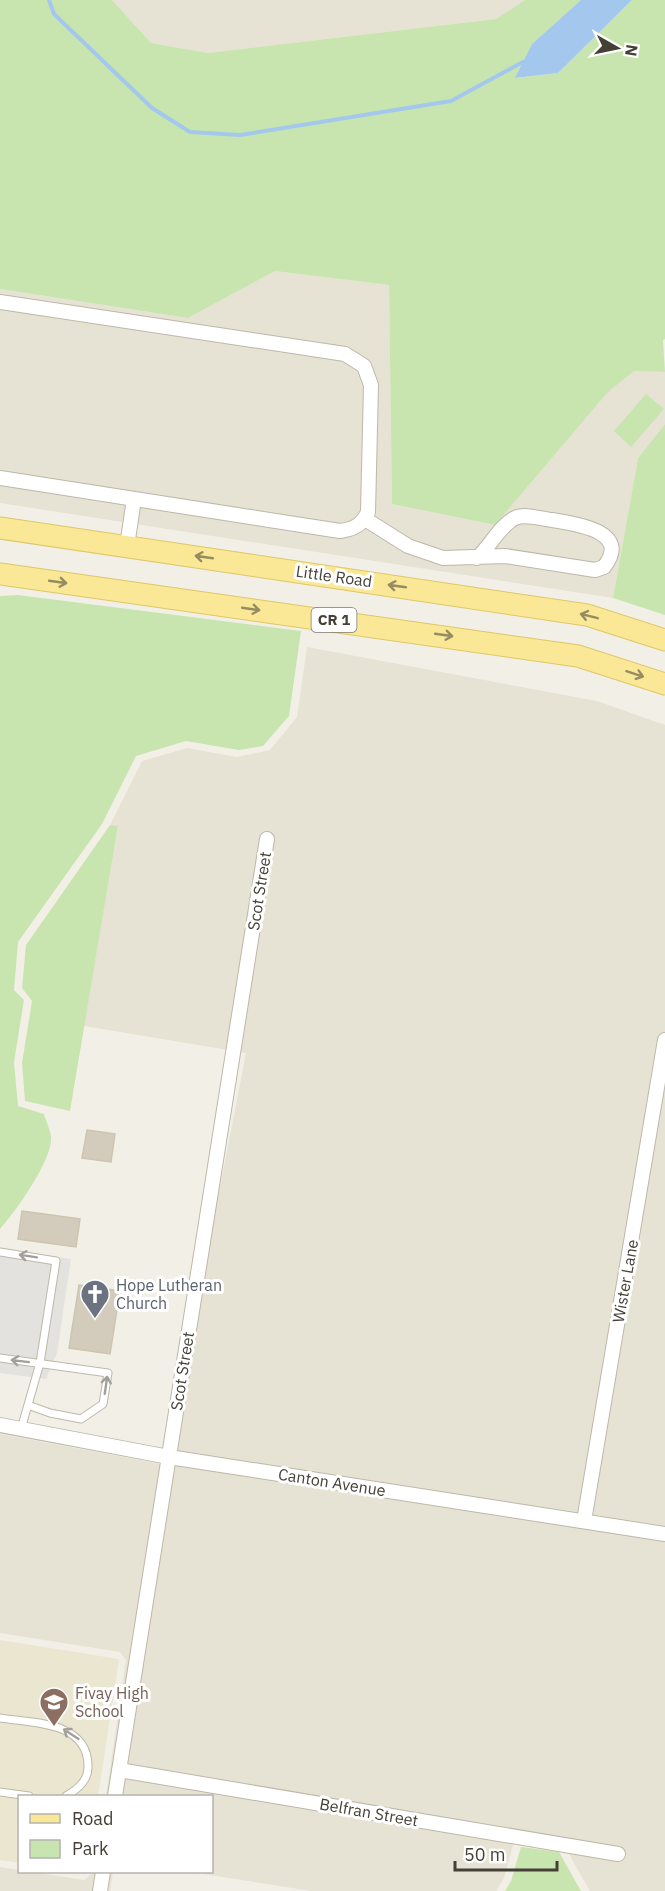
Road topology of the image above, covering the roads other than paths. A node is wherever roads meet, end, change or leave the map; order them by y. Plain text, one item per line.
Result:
1 (0, 302) edge
2 (0, 478) edge
3 (134, 499) junction
4 (365, 519) junction
5 (0, 528) edge
6 (127, 546) junction
7 (477, 558) junction
8 (0, 574) edge
9 (665, 640) edge
10 (665, 684) edge
11 (267, 839) dead end
12 (665, 1040) edge
13 (0, 1252) edge
14 (0, 1358) edge
15 (40, 1363) junction
16 (28, 1406) junction
17 (0, 1425) edge
18 (21, 1429) junction
19 (169, 1457) junction
20 (584, 1521) junction
21 (665, 1534) edge
22 (0, 1718) edge
23 (119, 1770) junction
24 (0, 1792) edge
25 (18, 1795) edge
26 (69, 1795) edge
27 (115, 1795) edge
28 (618, 1854) dead end
29 (103, 1873) edge
30 (100, 1891) edge

1 - 4 street
2 - 3 street
3 - 4 street
3 - 6 street
4 - 7 street
5 - 6 main road, Little Road
9 -> 6 main road, Little Road
7 - 7 street
8 -> 10 main road, CR 1
11 - 19 street, Scot Street
12 - 20 street, Wister Lane
15 -> 13 lane
15 -> 14 lane
15 - 16 lane
16 -> 15 lane
16 - 18 lane
17 - 18 street, Canton Avenue
18 - 19 street, Canton Avenue
19 - 20 street, Canton Avenue
19 - 23 street, Scot Street
20 - 21 street, Canton Avenue
26 -> 22 lane
23 - 27 street, Scot Street
23 - 28 street, Belfran Street
24 - 25 lane
29 - 30 street

